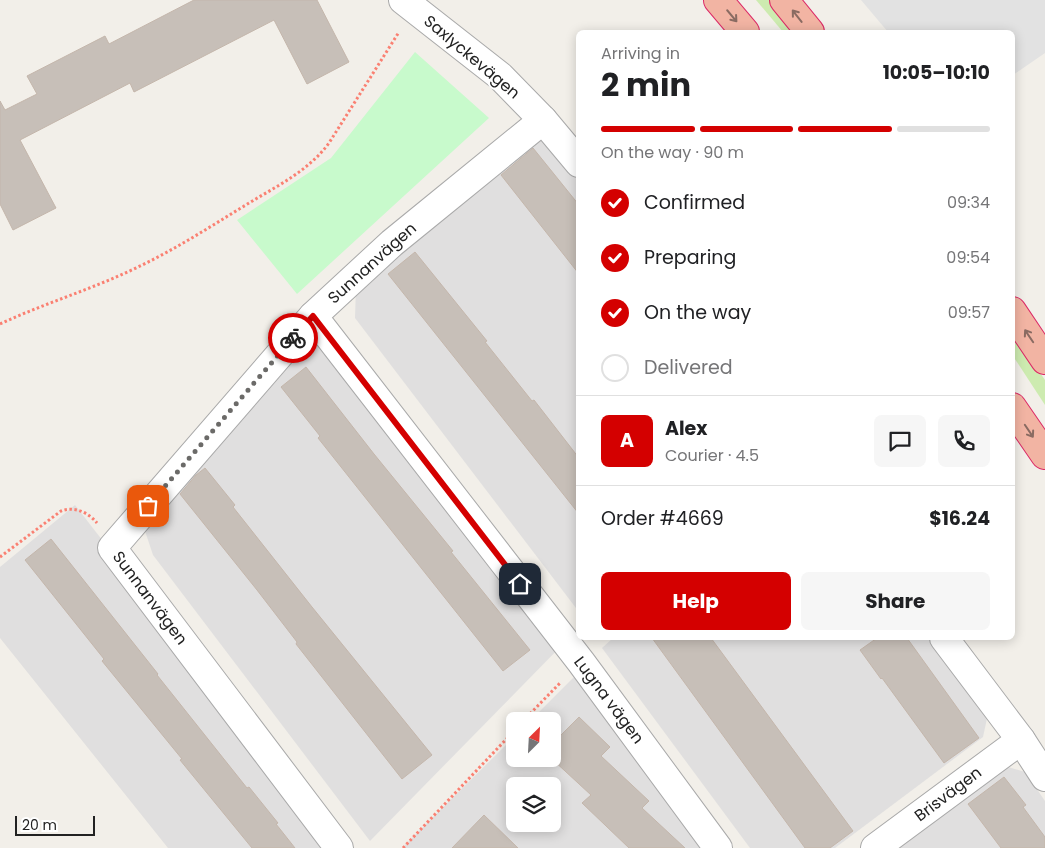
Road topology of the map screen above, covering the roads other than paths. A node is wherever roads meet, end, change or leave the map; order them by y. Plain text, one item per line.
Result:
1 (718, 0) edge
2 (784, 0) edge
3 (407, 3) edge
4 (743, 30) edge
5 (808, 30) edge
6 (543, 120) junction
7 (576, 159) edge
8 (1015, 315) edge
9 (313, 316) junction
10 (1045, 360) edge
11 (1015, 411) edge
12 (1045, 455) edge
13 (946, 640) edge
14 (1021, 740) junction
15 (1045, 777) edge
16 (339, 848) edge
17 (718, 848) edge
18 (875, 848) edge

1 -> 4 highway
5 -> 2 highway
3 - 6 street, Saxlyckevägen
6 - 7 street, Saxlyckevägen
6 - 9 street, Sunnanvägen
10 -> 8 highway
9 - 16 street, Sunnanvägen
9 - 17 street, Lugna vägen
11 -> 12 highway
13 - 14 street
14 - 15 street
14 - 18 street, Brisvägen

